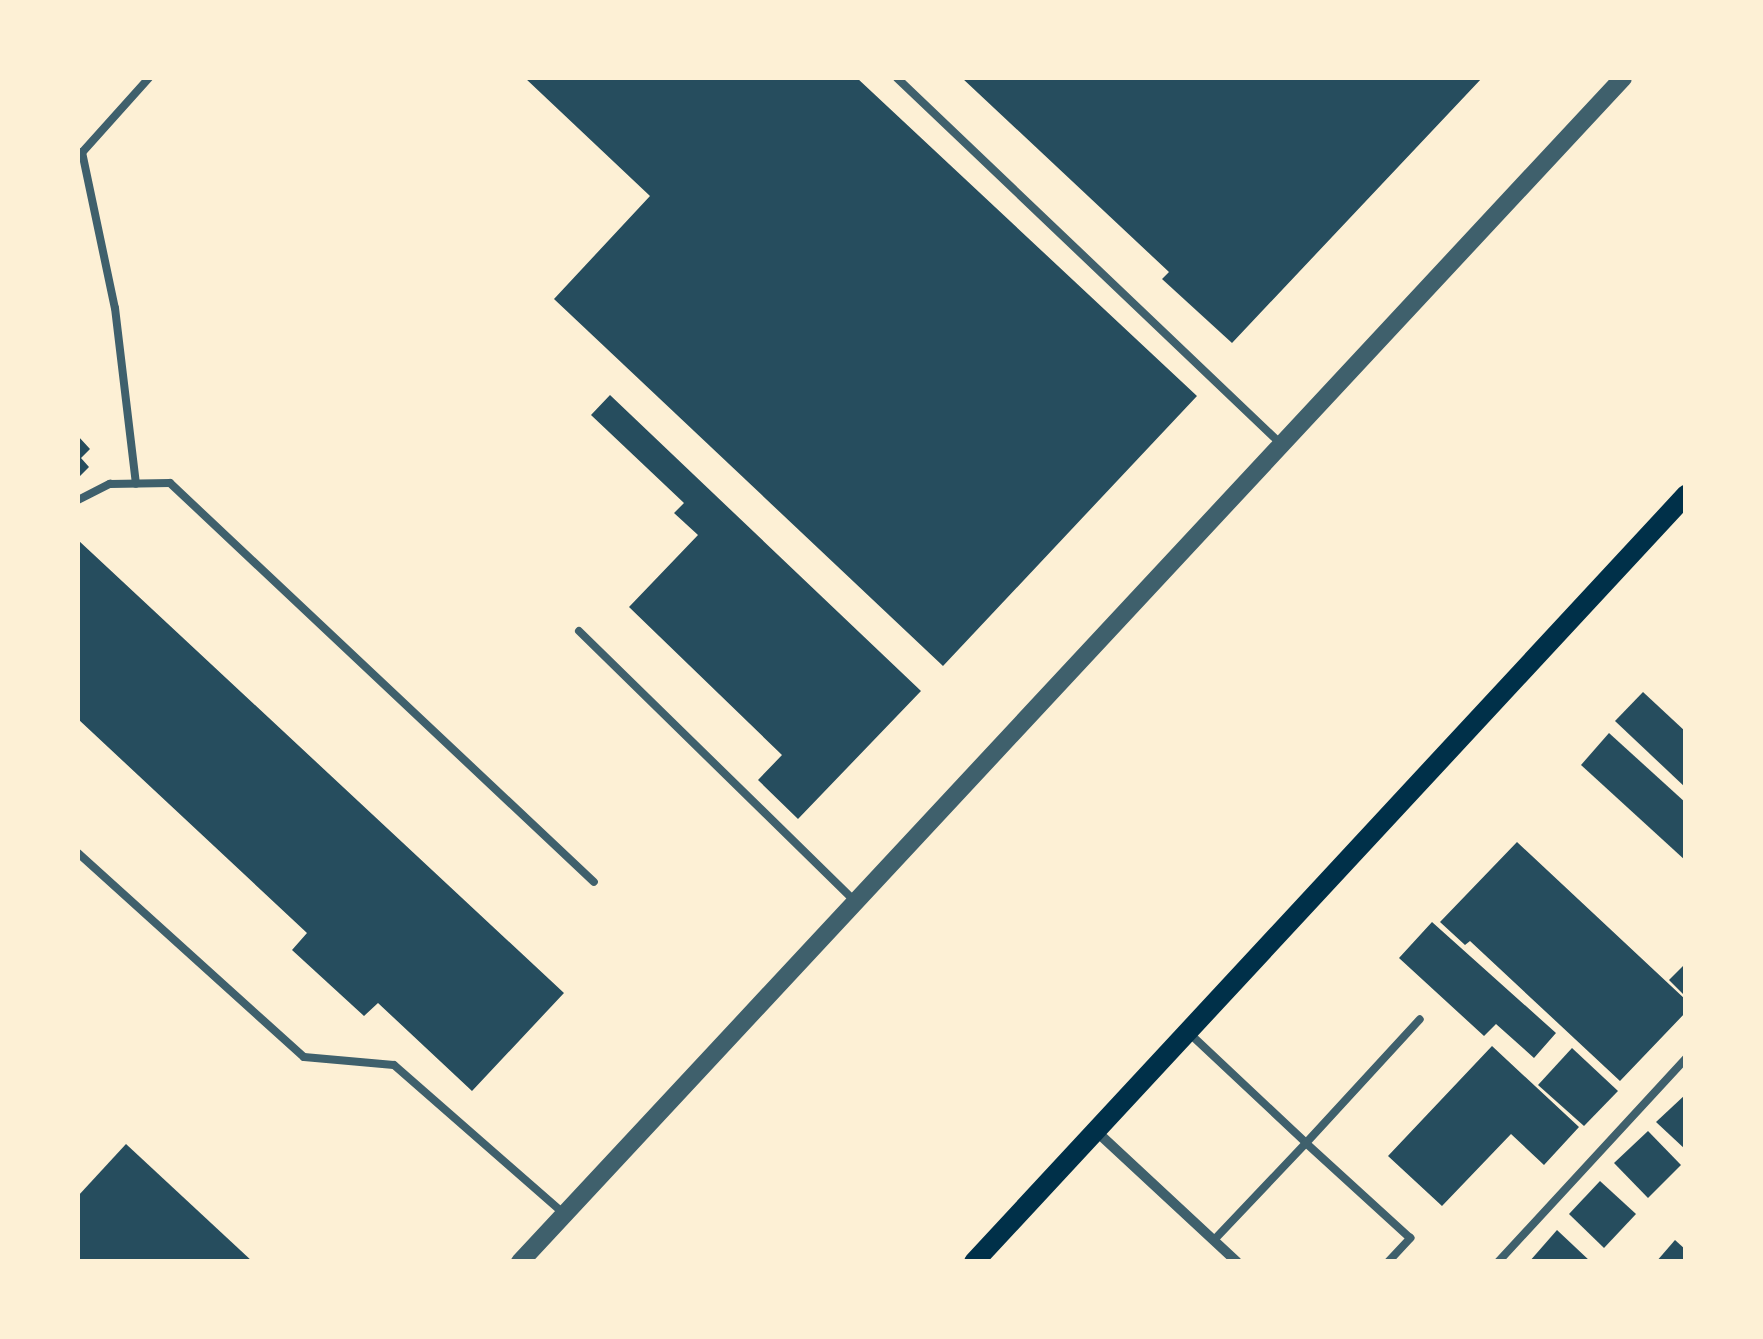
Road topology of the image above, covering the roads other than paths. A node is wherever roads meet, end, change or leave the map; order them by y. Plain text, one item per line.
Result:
1 (149, 78) edge
2 (897, 78) edge
3 (1623, 78) edge
4 (80, 155) edge
5 (1281, 444) junction
6 (136, 484) junction
7 (1686, 495) edge
8 (78, 500) edge
9 (579, 631) dead end
10 (78, 853) edge
11 (594, 882) dead end
12 (855, 901) junction
13 (1420, 1020) dead end
14 (1188, 1031) junction
15 (1686, 1058) edge
16 (1095, 1131) junction
17 (1306, 1143) junction
18 (564, 1214) junction
19 (1214, 1240) junction
20 (520, 1262) edge
21 (974, 1262) edge
22 (1237, 1262) edge
23 (1388, 1262) edge
24 (1498, 1262) edge

1 - 4 lane
2 - 5 lane
3 - 5 street
4 - 6 lane
5 - 12 street
6 - 8 lane
6 - 11 lane
7 - 14 main road
9 - 12 lane
10 - 18 lane
12 - 18 street
13 - 17 lane
14 - 16 main road
14 - 17 lane
15 - 24 lane
16 - 19 street
16 - 21 main road
17 - 19 lane
17 - 23 lane
18 - 20 street
19 - 22 street

